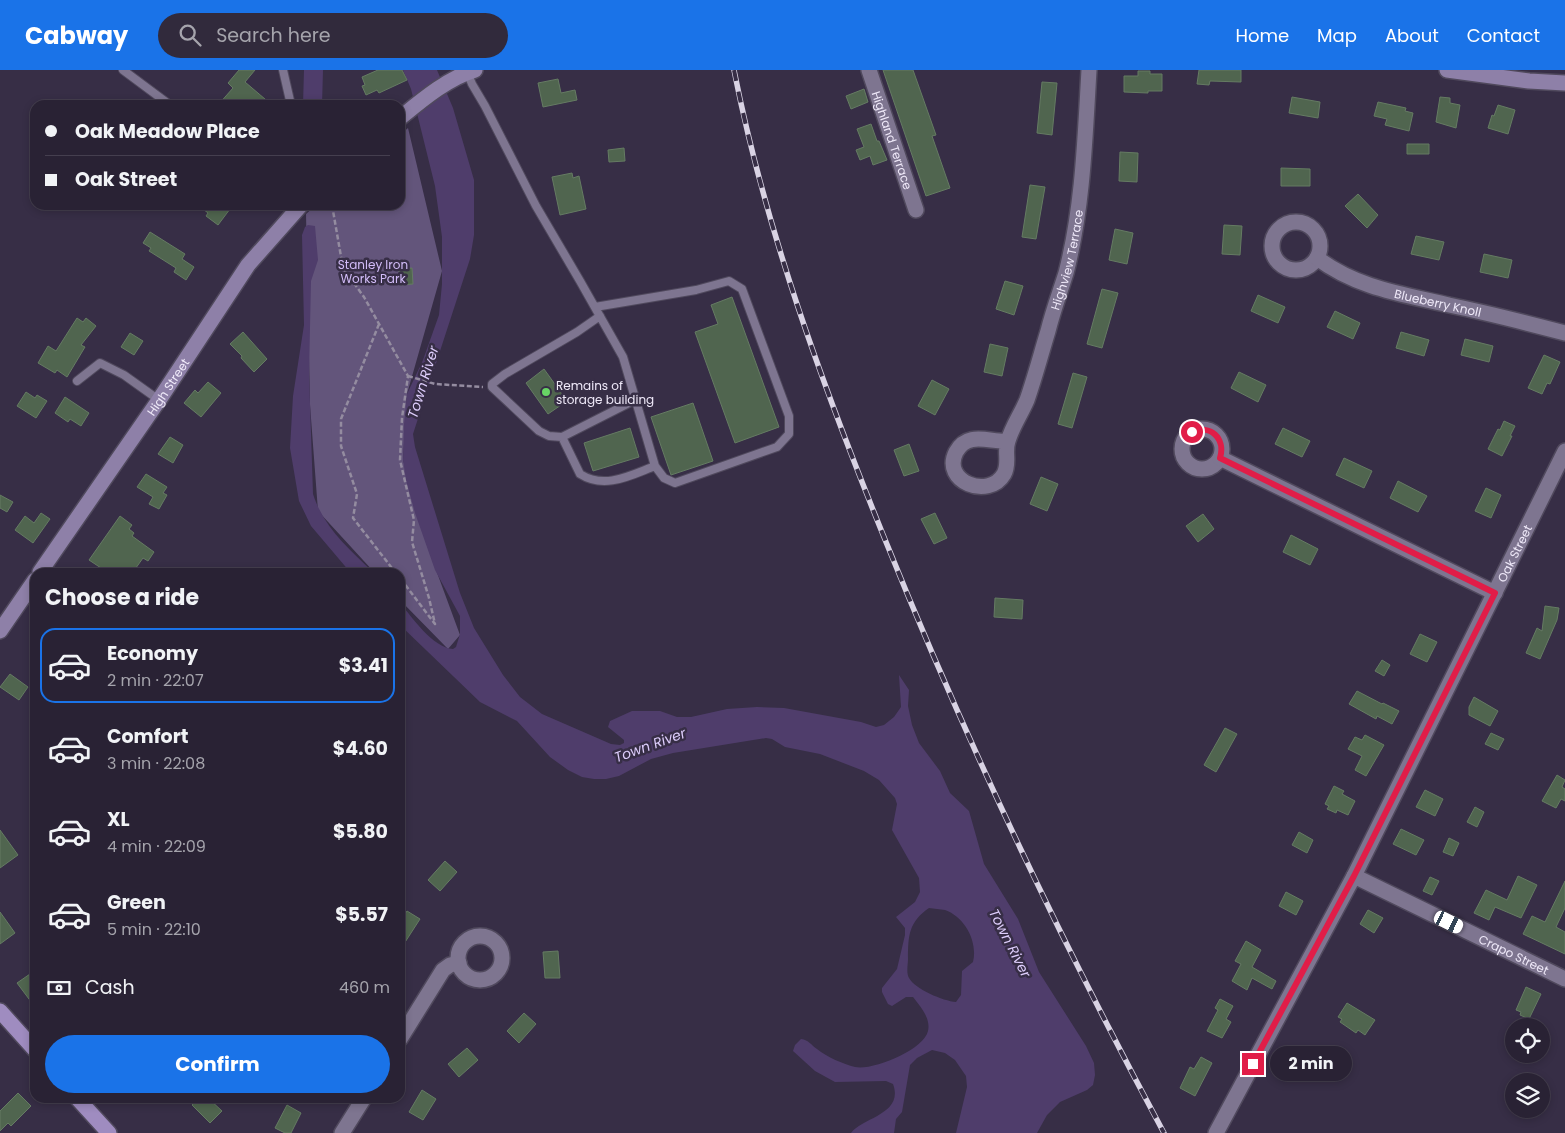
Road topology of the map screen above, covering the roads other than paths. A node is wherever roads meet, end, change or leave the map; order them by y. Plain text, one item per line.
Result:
1 (123, 70) edge
2 (283, 70) edge
3 (869, 70) edge
4 (1090, 70) edge
5 (1447, 70) edge
6 (470, 71) edge
7 (1565, 82) edge
8 (163, 100) edge
9 (290, 100) edge
10 (405, 114) edge
11 (297, 210) edge
12 (916, 210) dead end
13 (1317, 258) dead end
14 (595, 307) junction
15 (600, 316) junction
16 (1565, 332) edge
17 (77, 382) dead end
18 (159, 400) junction
19 (636, 400) junction
20 (562, 437) junction
21 (1008, 441) dead end
22 (1565, 451) edge
23 (1220, 458) dead end
24 (655, 466) junction
25 (43, 568) edge
26 (30, 587) edge
27 (1495, 593) junction
28 (0, 631) edge
29 (1354, 876) junction
30 (459, 963) dead end
31 (1565, 979) edge
32 (0, 1011) edge
33 (405, 1031) edge
34 (30, 1044) edge
35 (81, 1103) edge
36 (361, 1103) edge
37 (107, 1132) edge
38 (342, 1133) edge
39 (1216, 1133) edge

1 - 8 lane
2 - 9 lane
3 - 12 street, Highland Terrace
4 - 21 street, Highview Terrace
5 - 7 main road
6 - 10 main road
6 - 14 lane
11 - 18 main road, High Street
13 - 16 street, Blueberry Knoll
14 - 15 lane
14 - 24 lane
15 - 19 lane
15 - 20 lane
17 - 18 lane
18 - 25 main road, High Street
19 - 20 lane
19 - 24 lane
20 - 24 lane
22 - 27 street, Oak Street
23 - 27 street
26 - 28 main road
27 - 29 street, Oak Street
29 - 31 street, Crapo Street
29 - 39 street, Oak Street
30 - 33 street
32 - 34 main road
35 - 37 main road
36 - 38 street

